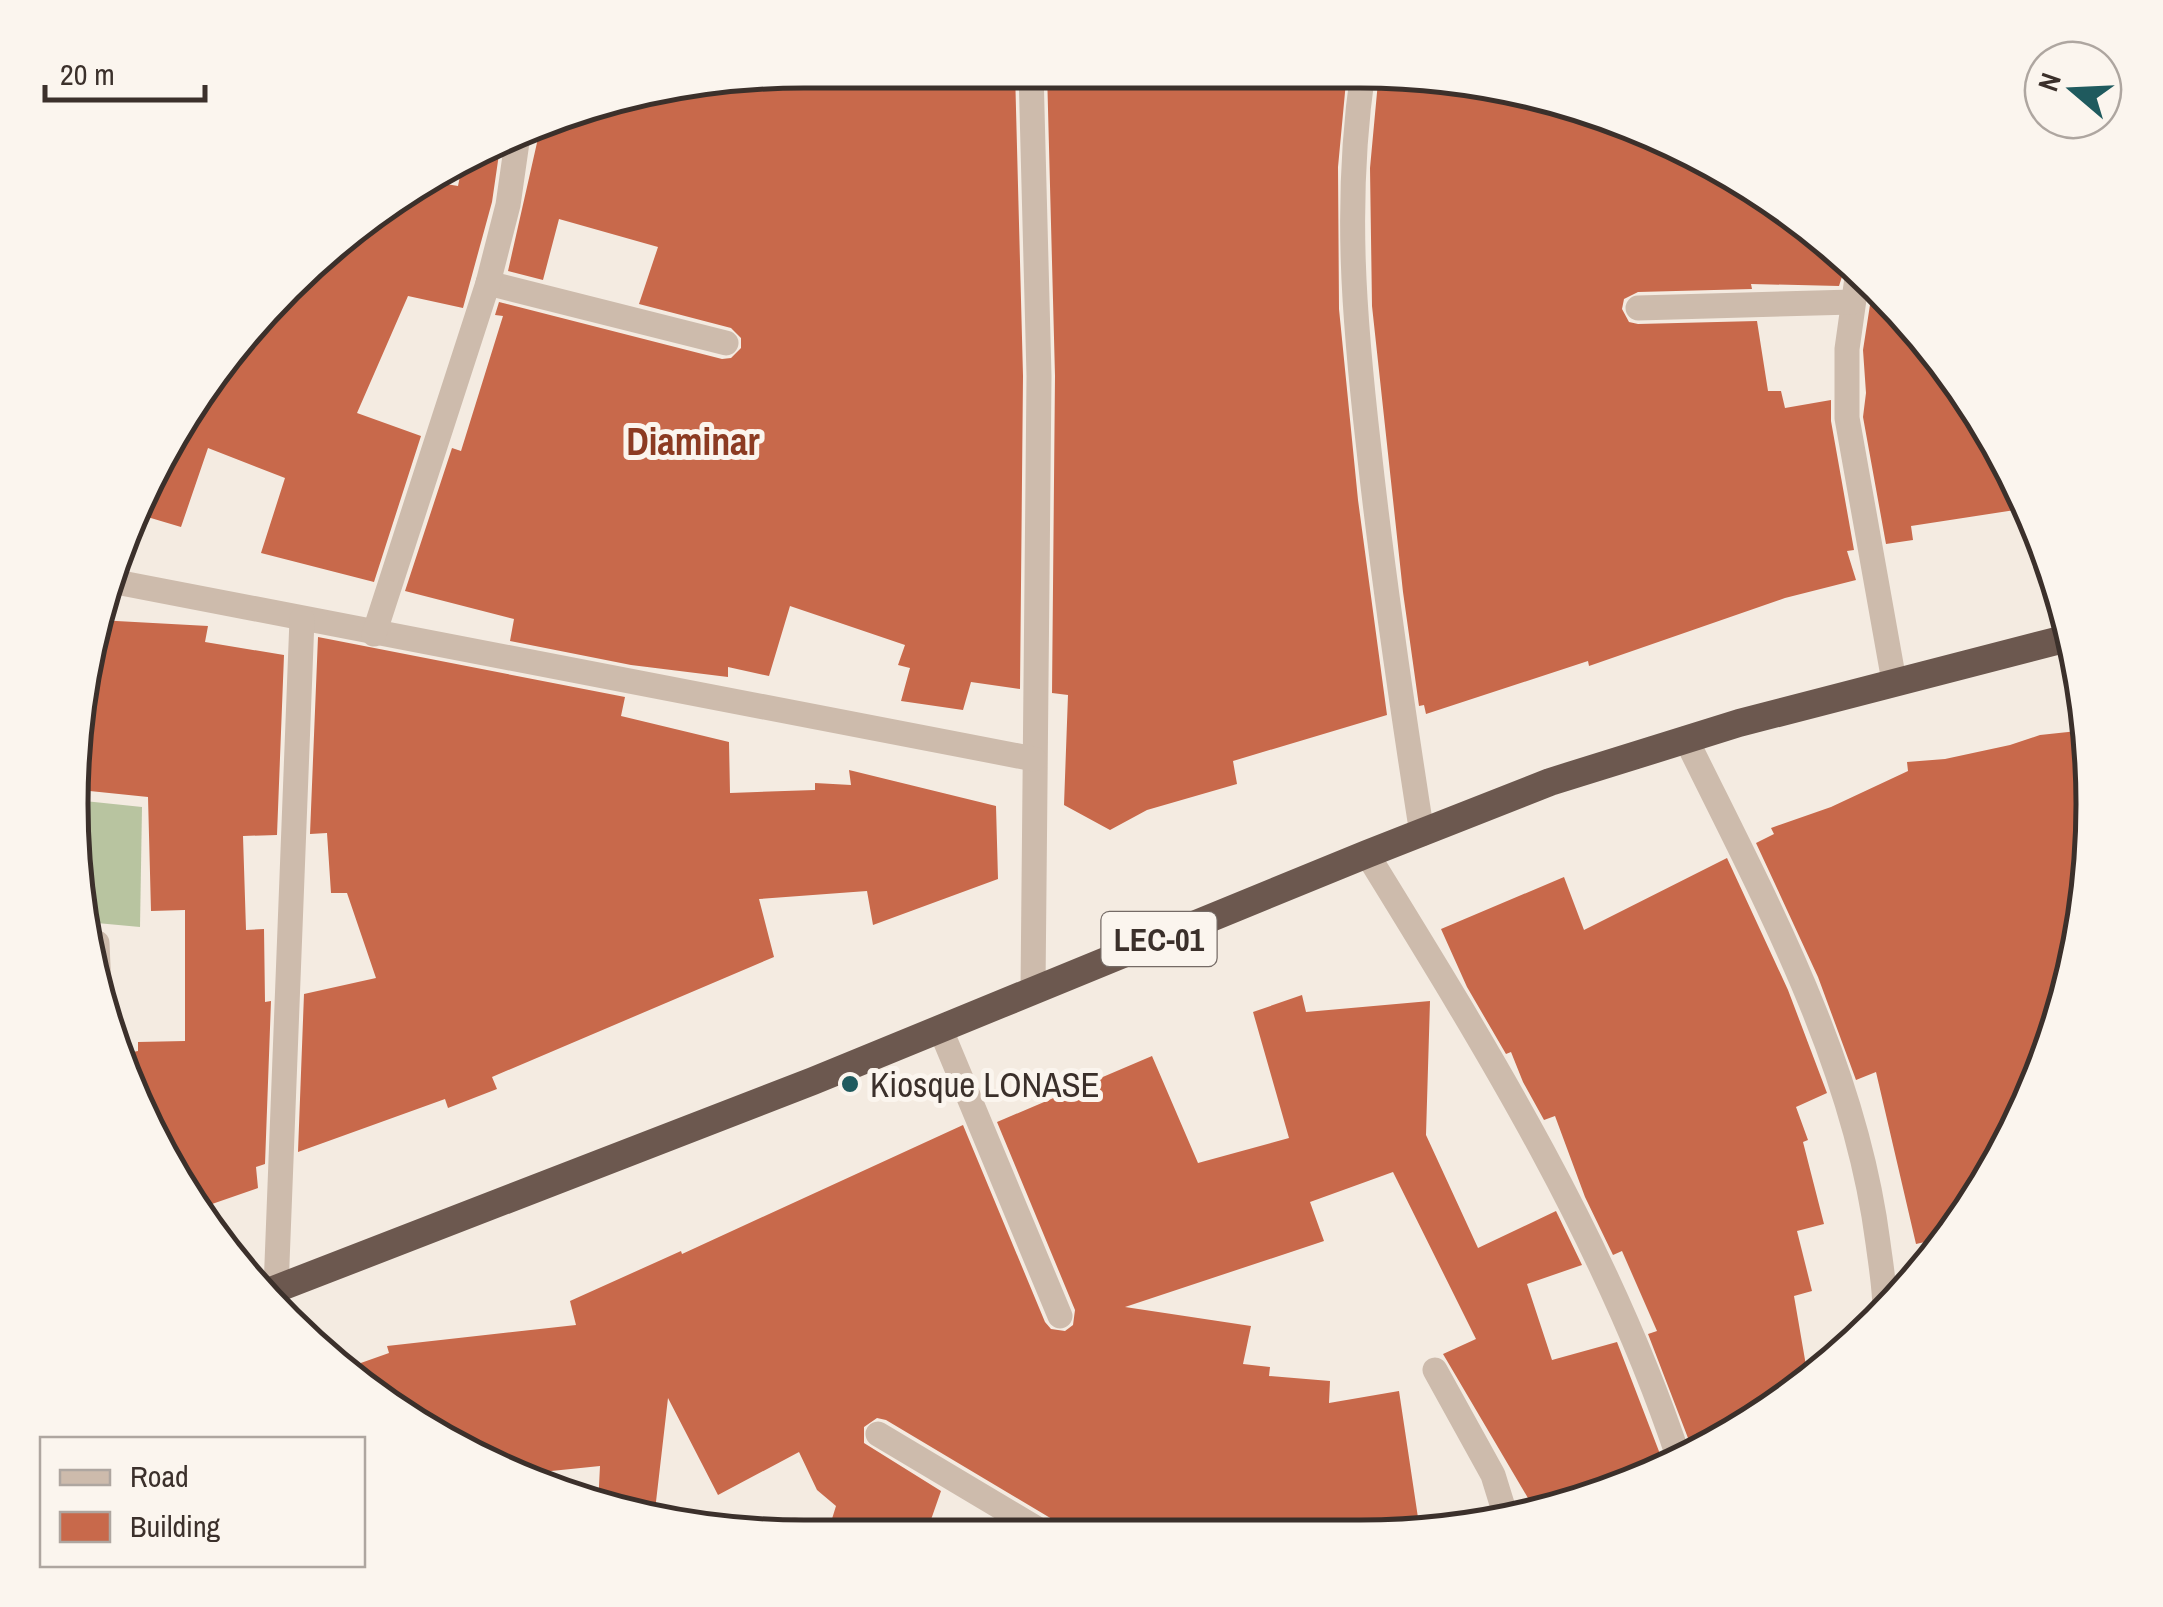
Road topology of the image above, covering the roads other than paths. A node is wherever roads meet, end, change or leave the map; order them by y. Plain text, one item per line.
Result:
1 (1031, 88) edge
2 (1362, 88) edge
3 (516, 148) edge
4 (488, 283) junction
5 (1855, 290) edge
6 (1638, 308) dead end
7 (726, 343) dead end
8 (122, 583) edge
9 (302, 619) junction
10 (374, 634) junction
11 (2056, 641) edge
12 (1894, 681) junction
13 (1686, 739) junction
14 (1034, 759) junction
15 (1422, 834) junction
16 (1367, 854) junction
17 (1033, 990) junction
18 (940, 1028) junction
19 (270, 1282) edge
20 (277, 1289) edge
21 (1883, 1292) edge
22 (1060, 1316) dead end
23 (1435, 1370) dead end
24 (878, 1434) dead end
25 (1675, 1447) edge
26 (1502, 1505) edge
27 (1021, 1520) edge

1 - 14 street
2 - 15 street
3 - 4 street
4 - 7 street
4 - 10 street
5 - 6 street
5 - 12 street
8 - 9 street
9 - 10 street
9 - 19 street
10 - 14 street
11 - 12 highway, LEC-01
12 - 13 highway, LEC-01
13 - 15 highway, LEC-01
13 - 21 street
14 - 17 street
15 - 16 highway, LEC-01
16 - 17 highway, LEC-01
16 - 25 street
17 - 18 highway, LEC-01
18 - 20 highway, LEC-01
18 - 22 street
23 - 26 street
24 - 27 street

